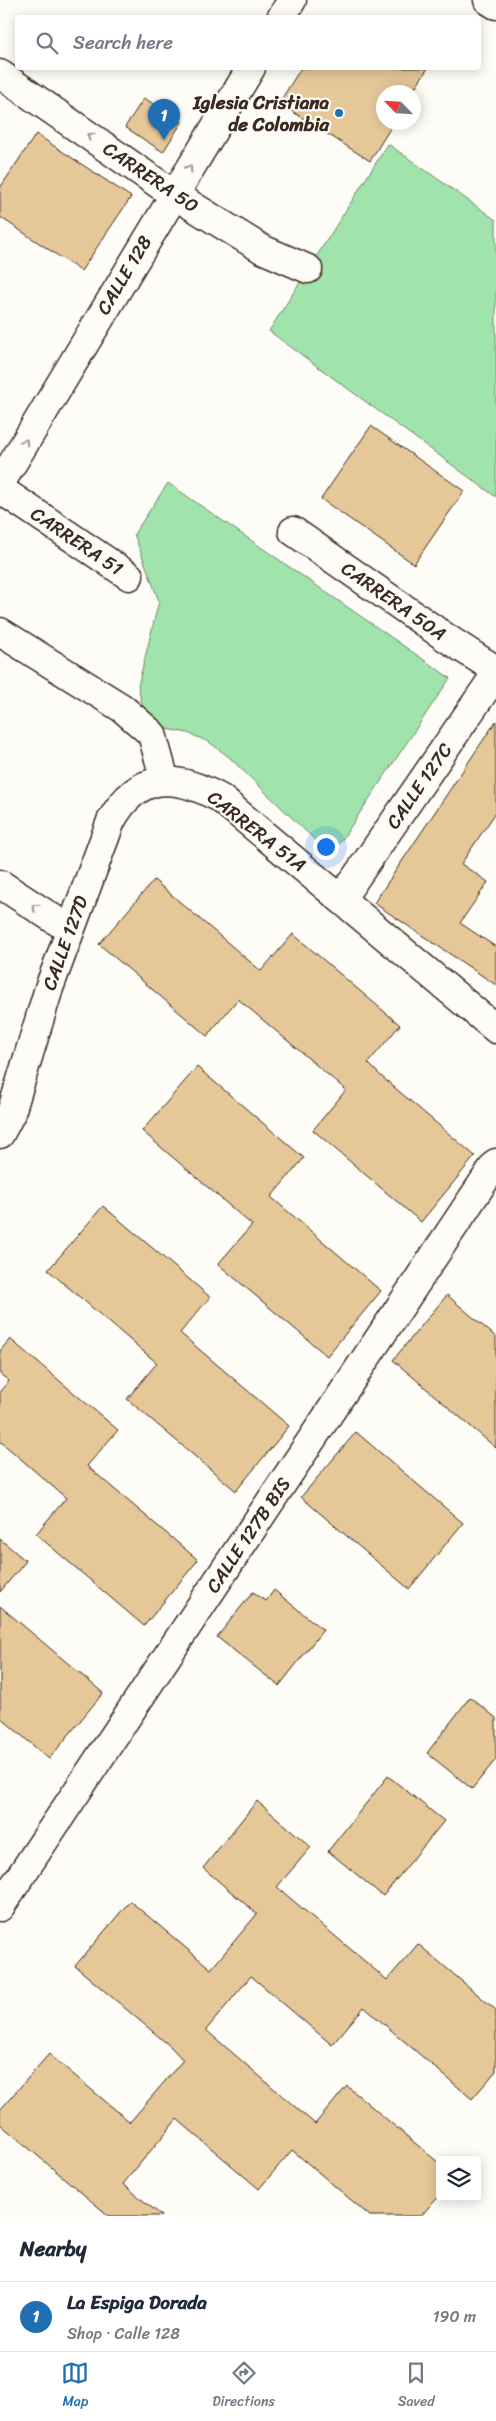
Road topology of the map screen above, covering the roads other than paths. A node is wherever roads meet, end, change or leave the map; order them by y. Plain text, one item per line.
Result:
1 (292, 0) edge
2 (488, 0) edge
3 (496, 6) edge
4 (283, 15) edge
5 (250, 70) edge
6 (0, 74) edge
7 (173, 194) junction
8 (308, 269) dead end
9 (0, 484) edge
10 (0, 489) edge
11 (293, 531) dead end
12 (129, 576) dead end
13 (0, 632) edge
14 (496, 672) edge
15 (165, 781) junction
16 (0, 884) edge
17 (341, 899) junction
18 (69, 929) junction
19 (496, 1029) edge
20 (4, 1118) edge
21 (496, 1163) edge
22 (0, 1907) edge

1 - 4 street
2 - 3 street
7 -> 5 street, CALLE 128
7 -> 6 street, CARRERA 50
7 - 8 street, CARRERA 50
9 -> 7 street, CALLE 128
10 - 12 street, CARRERA 51
11 - 14 street, CARRERA 50A
13 - 15 street
14 - 17 street, CALLE 127C
15 - 17 street, CARRERA 51A
15 - 18 street, CALLE 127D
18 -> 16 street
17 - 19 street, CARRERA 51A
18 - 20 street, CALLE 127D
21 - 22 street, CALLE 127B BIS

